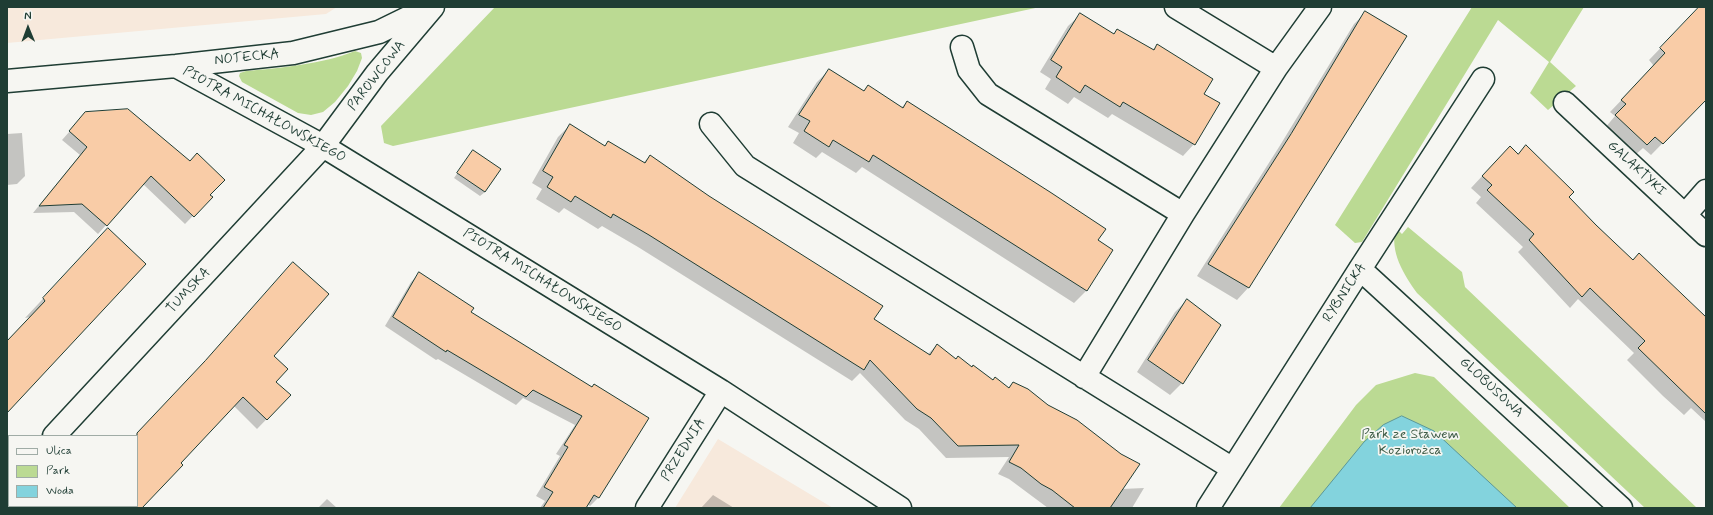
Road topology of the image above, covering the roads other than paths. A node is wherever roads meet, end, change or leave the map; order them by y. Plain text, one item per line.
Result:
1 (432, 7) edge
2 (1176, 7) edge
3 (1320, 7) edge
4 (962, 47) dead end
5 (176, 66) junction
6 (1276, 68) junction
7 (1483, 79) dead end
8 (7, 80) edge
9 (1565, 104) dead end
10 (712, 124) dead end
11 (323, 146) junction
12 (1706, 191) edge
13 (1183, 214) junction
14 (1685, 215) junction
15 (1706, 235) edge
16 (1360, 269) junction
17 (1084, 377) junction
18 (721, 391) junction
19 (55, 435) edge
20 (1232, 469) junction
21 (647, 508) edge
22 (900, 508) edge
23 (1208, 508) edge
24 (1621, 508) edge

1 - 5 street, NOTECKA
1 - 11 street, PAROWCOWA
2 - 6 street
3 - 6 street
4 - 13 street
5 - 8 street, NOTECKA
5 - 11 street, PIOTRA MICHAŁOWSKIEGO
6 - 13 street
7 - 16 street, RYBNICKA
9 - 14 street, GALAKTYKI
10 - 17 street
11 - 18 street, PIOTRA MICHAŁOWSKIEGO
11 - 19 street, TUMSKA
12 - 14 street
13 - 17 street
14 - 15 street, GALAKTYKI
16 - 20 street, RYBNICKA
16 - 24 street, GLOBUSOWA
17 - 20 street
18 - 21 street, PRZEDNIA
18 - 22 street, PIOTRA MICHAŁOWSKIEGO
20 - 23 street, RYBNICKA

